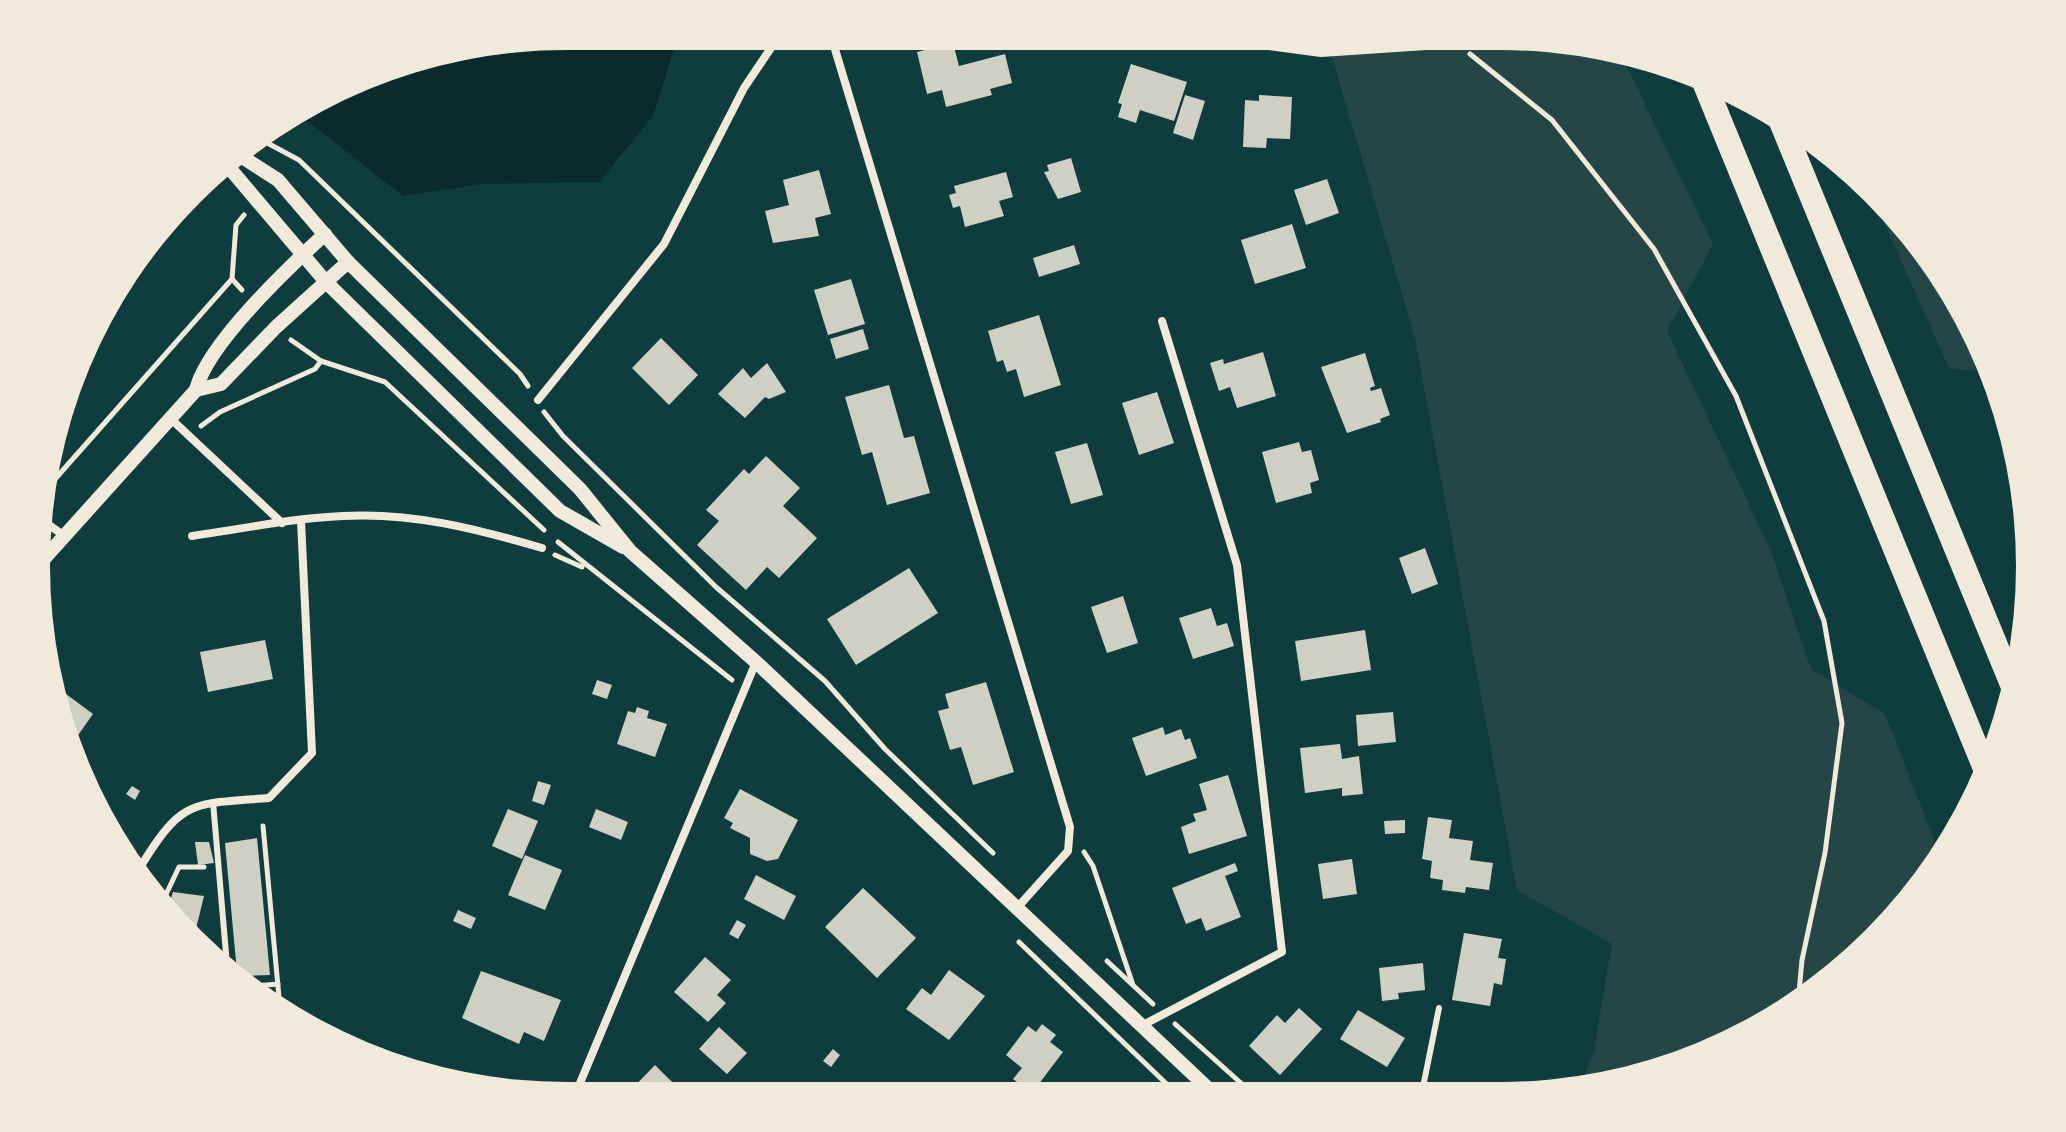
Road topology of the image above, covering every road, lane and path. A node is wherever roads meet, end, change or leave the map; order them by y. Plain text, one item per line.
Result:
1 (770, 50) edge
2 (835, 50) edge
3 (1298, 50) edge
4 (1366, 50) edge
5 (1464, 50) edge
6 (1709, 94) edge
7 (1787, 137) edge
8 (269, 144) edge
9 (248, 160) edge
10 (233, 173) edge
11 (256, 204) junction
12 (325, 234) junction
13 (302, 255) junction
14 (348, 262) junction
15 (232, 279) junction
16 (326, 282) junction
17 (256, 304) junction
18 (1162, 321) dead end
19 (276, 327) junction
20 (321, 361) junction
21 (196, 390) junction
22 (538, 400) junction
23 (170, 418) junction
24 (189, 435) junction
25 (58, 476) edge
26 (301, 521) junction
27 (282, 523) junction
28 (51, 527) edge
29 (63, 535) junction
30 (192, 536) dead end
31 (542, 548) joint
32 (50, 550) edge
33 (630, 551) junction
34 (591, 571) junction
35 (756, 662) junction
36 (2006, 669) edge
37 (744, 689) junction
38 (1975, 739) junction
39 (1980, 754) edge
40 (1979, 758) edge
41 (213, 802) junction
42 (263, 826) dead end
43 (1070, 827) junction
44 (998, 858) dead end
45 (143, 862) edge
46 (219, 866) junction
47 (167, 892) edge
48 (1017, 908) junction
49 (1010, 934) dead end
50 (226, 954) edge
51 (1100, 954) dead end
52 (278, 984) junction
53 (266, 985) edge
54 (1134, 986) junction
55 (1800, 986) edge
56 (279, 995) edge
57 (1439, 1008) dead end
58 (1164, 1014) junction
59 (1140, 1026) junction
60 (580, 1082) edge
61 (1165, 1082) edge
62 (1201, 1082) edge
63 (1240, 1082) edge
64 (1424, 1082) edge

1 - 22 street
2 - 43 street
3 - 4 street
5 - 55 path
6 - 38 highway
7 - 36 highway
8 - 22 path
9 - 12 street
10 - 11 street
11 - 13 street
11 - 15 path
12 - 13 street
12 - 14 street
13 - 16 street
13 - 17 street
14 - 16 street
14 - 33 street
15 - 17 path
15 - 25 path
16 - 19 street
16 - 33 street
17 - 21 street
18 - 58 street
19 - 20 path
19 - 21 street
20 - 24 path
20 - 34 path
21 - 23 street
22 - 44 path
23 - 24 street
23 - 29 street
24 - 27 street
26 - 27 street
26 - 31 street
26 - 41 street
27 - 30 street
28 - 29 street
29 - 32 street
31 - 34 path
33 - 35 street
34 - 37 path
35 - 37 street
35 - 48 street
37 - 60 street
38 - 39 highway
38 - 40 highway
41 - 45 street
41 - 46 lane
42 - 52 path
43 - 48 street
43 - 54 path
46 - 47 path
46 - 50 lane
48 - 59 street
49 - 61 path
51 - 54 path
52 - 53 path
52 - 56 path
54 - 58 path
57 - 64 lane
58 - 59 street
58 - 63 path
59 - 62 street

